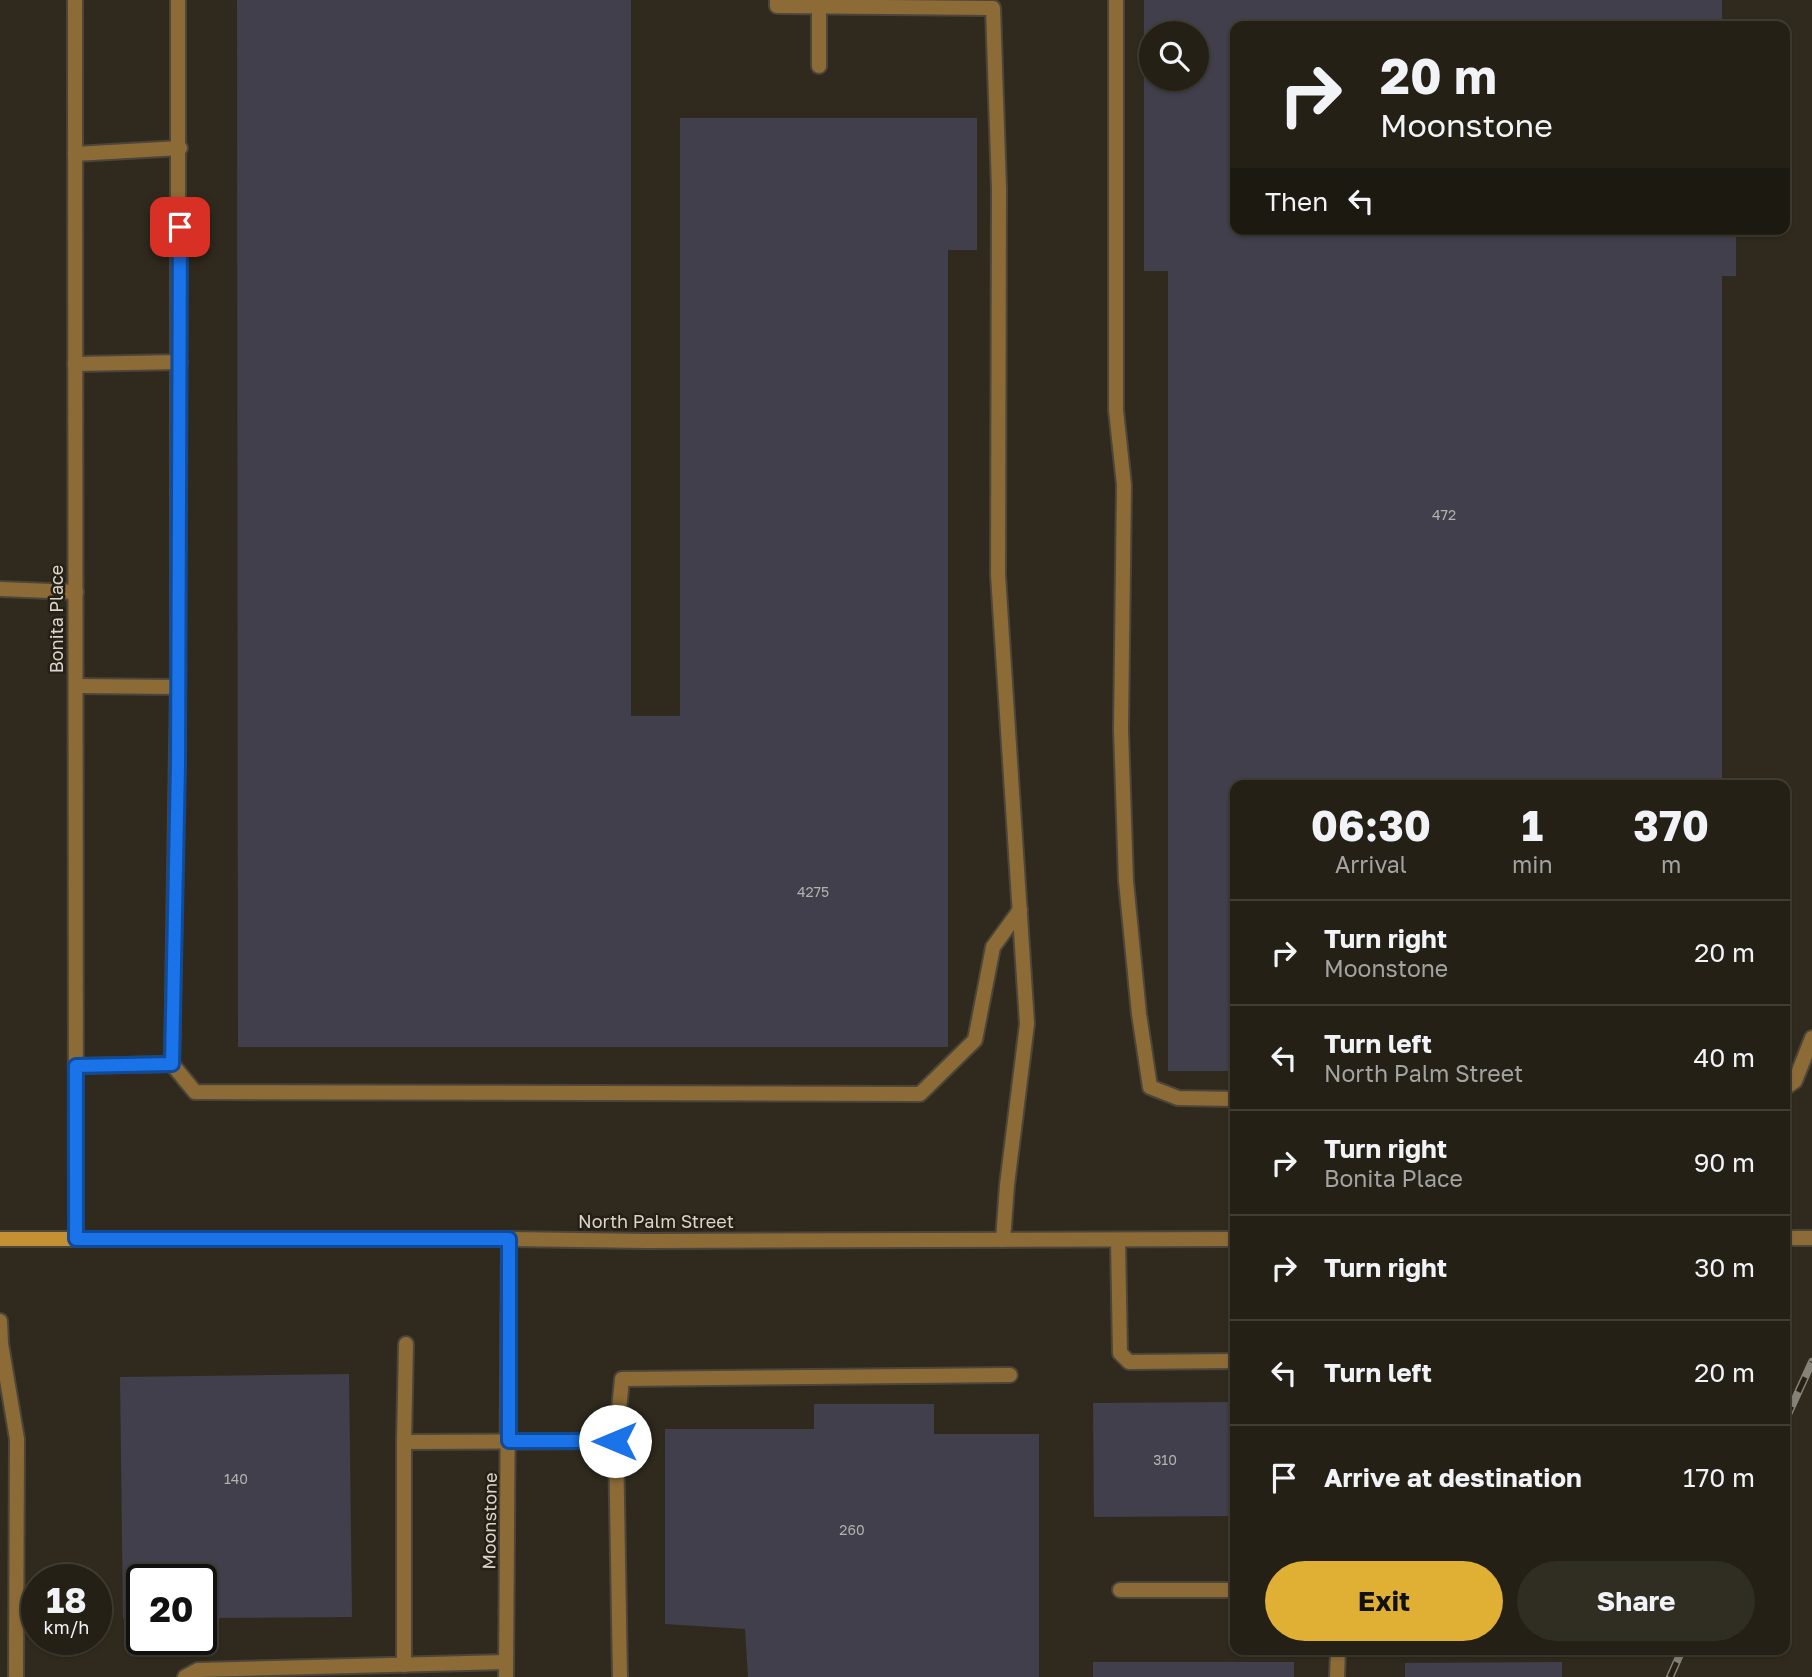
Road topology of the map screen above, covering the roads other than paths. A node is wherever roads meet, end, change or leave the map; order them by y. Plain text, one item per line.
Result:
1 (75, 0) edge
2 (178, 0) edge
3 (777, 0) edge
4 (1116, 0) edge
5 (819, 6) junction
6 (819, 66) dead end
7 (180, 148) junction
8 (75, 155) junction
9 (180, 362) junction
10 (75, 364) junction
11 (0, 589) edge
12 (76, 592) junction
13 (76, 686) junction
14 (178, 687) junction
15 (1020, 910) junction
16 (1812, 1038) edge
17 (172, 1064) junction
18 (76, 1066) junction
19 (1790, 1084) edge
20 (1230, 1099) edge
21 (1790, 1238) edge
22 (1812, 1238) edge
23 (0, 1239) edge
24 (76, 1239) junction
25 (509, 1239) junction
26 (1230, 1239) edge
27 (1003, 1240) junction
28 (1118, 1240) junction
29 (0, 1321) edge
30 (406, 1344) dead end
31 (1230, 1362) edge
32 (1010, 1375) dead end
33 (509, 1441) junction
34 (615, 1441) junction
35 (404, 1442) junction
36 (1120, 1590) dead end
37 (1230, 1590) edge
38 (1338, 1655) edge
39 (404, 1665) junction
40 (506, 1670) edge
41 (16, 1677) edge
42 (185, 1677) edge
43 (620, 1677) edge
44 (1338, 1677) edge

1 - 8 street, Bonita Place
2 - 7 street
3 - 5 street
4 - 20 street
5 - 6 street
5 - 15 street
7 - 8 street
7 - 9 street
8 - 10 street, Bonita Place
9 - 10 street
9 - 14 street
10 - 12 street, Bonita Place
11 - 12 street
12 - 13 street, Bonita Place
13 - 14 street
13 - 18 street, Bonita Place
14 - 17 street
15 - 17 street
15 - 27 street
16 - 19 street
17 - 18 street
18 - 24 street, Bonita Place
21 - 22 street
23 - 24 street
24 - 25 street, North Palm Street
25 - 27 street, North Palm Street
25 - 33 street, Moonstone
26 - 28 street, North Palm Street
27 - 28 street, North Palm Street
28 - 31 street
29 - 41 street
30 - 35 street
32 - 34 street
33 - 34 street
33 - 35 street
33 - 40 street, Moonstone
34 - 43 street
35 - 39 street
36 - 37 street
38 - 44 street
39 - 40 street
39 - 42 street

